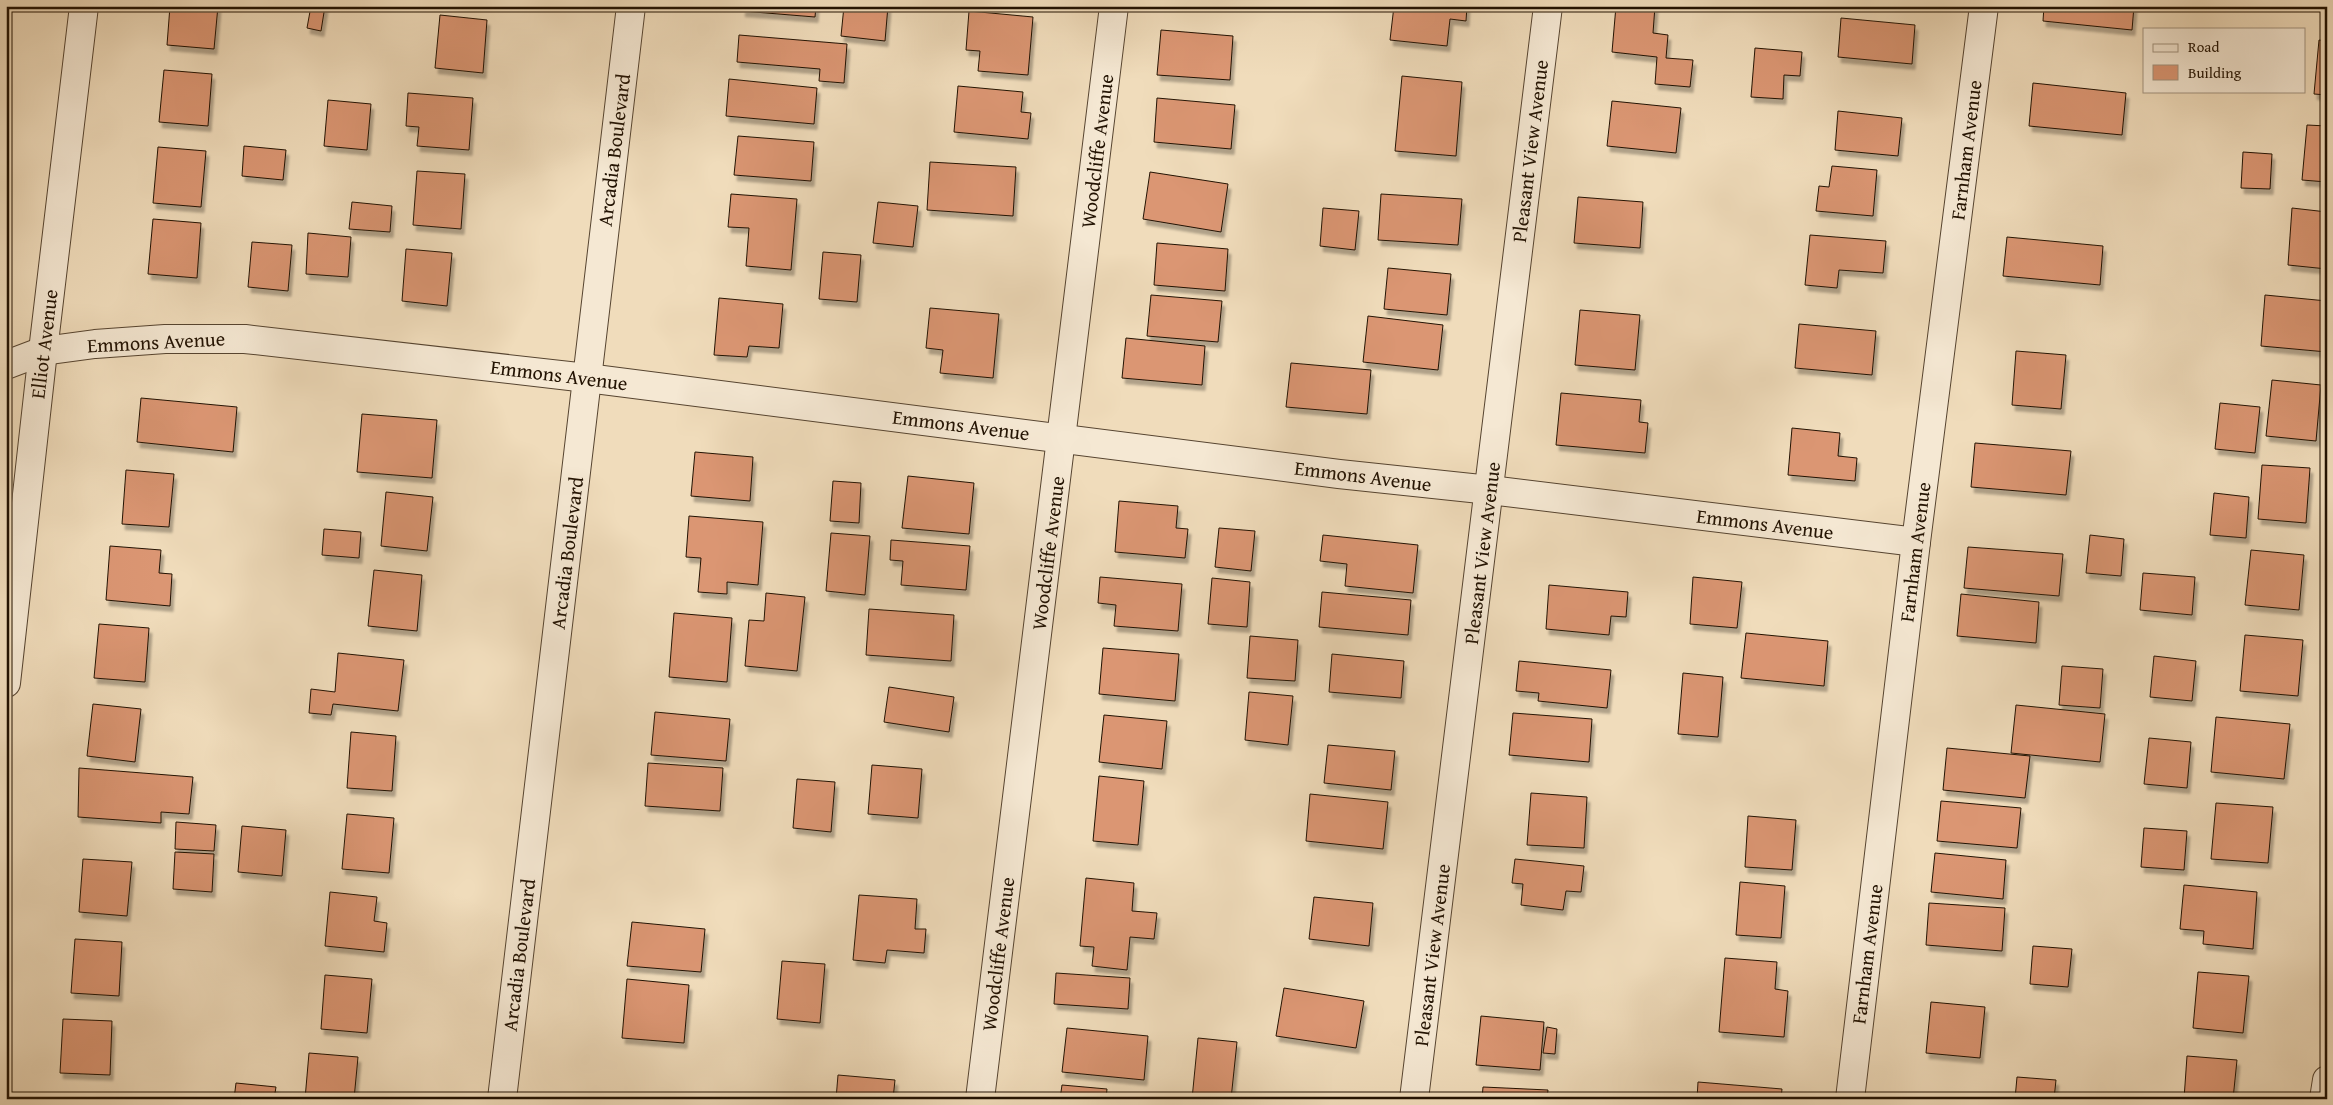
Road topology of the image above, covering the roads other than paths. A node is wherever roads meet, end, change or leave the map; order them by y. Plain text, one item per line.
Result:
1 (84, 6) edge
2 (631, 6) edge
3 (1114, 6) edge
4 (1548, 6) edge
5 (1984, 6) edge
6 (43, 351) junction
7 (6, 365) edge
8 (587, 378) junction
9 (1062, 438) junction
10 (1490, 490) junction
11 (1916, 542) junction
12 (6, 683) edge
13 (2327, 1080) edge
14 (502, 1099) edge
15 (980, 1099) edge
16 (1414, 1099) edge
17 (1850, 1099) edge
18 (2324, 1099) edge

1 - 6 street, Elliot Avenue
2 - 8 street, Arcadia Boulevard
3 - 9 street, Woodcliffe Avenue
4 - 10 street, Pleasant View Avenue
5 - 11 street, Farnham Avenue
6 - 7 street, Emmons Avenue
6 - 8 street, Emmons Avenue
6 - 12 street, Elliot Avenue
8 - 9 street, Emmons Avenue
8 - 14 street, Arcadia Boulevard
9 - 10 street, Emmons Avenue
9 - 15 street, Woodcliffe Avenue
10 - 11 street, Emmons Avenue
10 - 16 street, Pleasant View Avenue
11 - 17 street, Farnham Avenue
13 - 18 street

